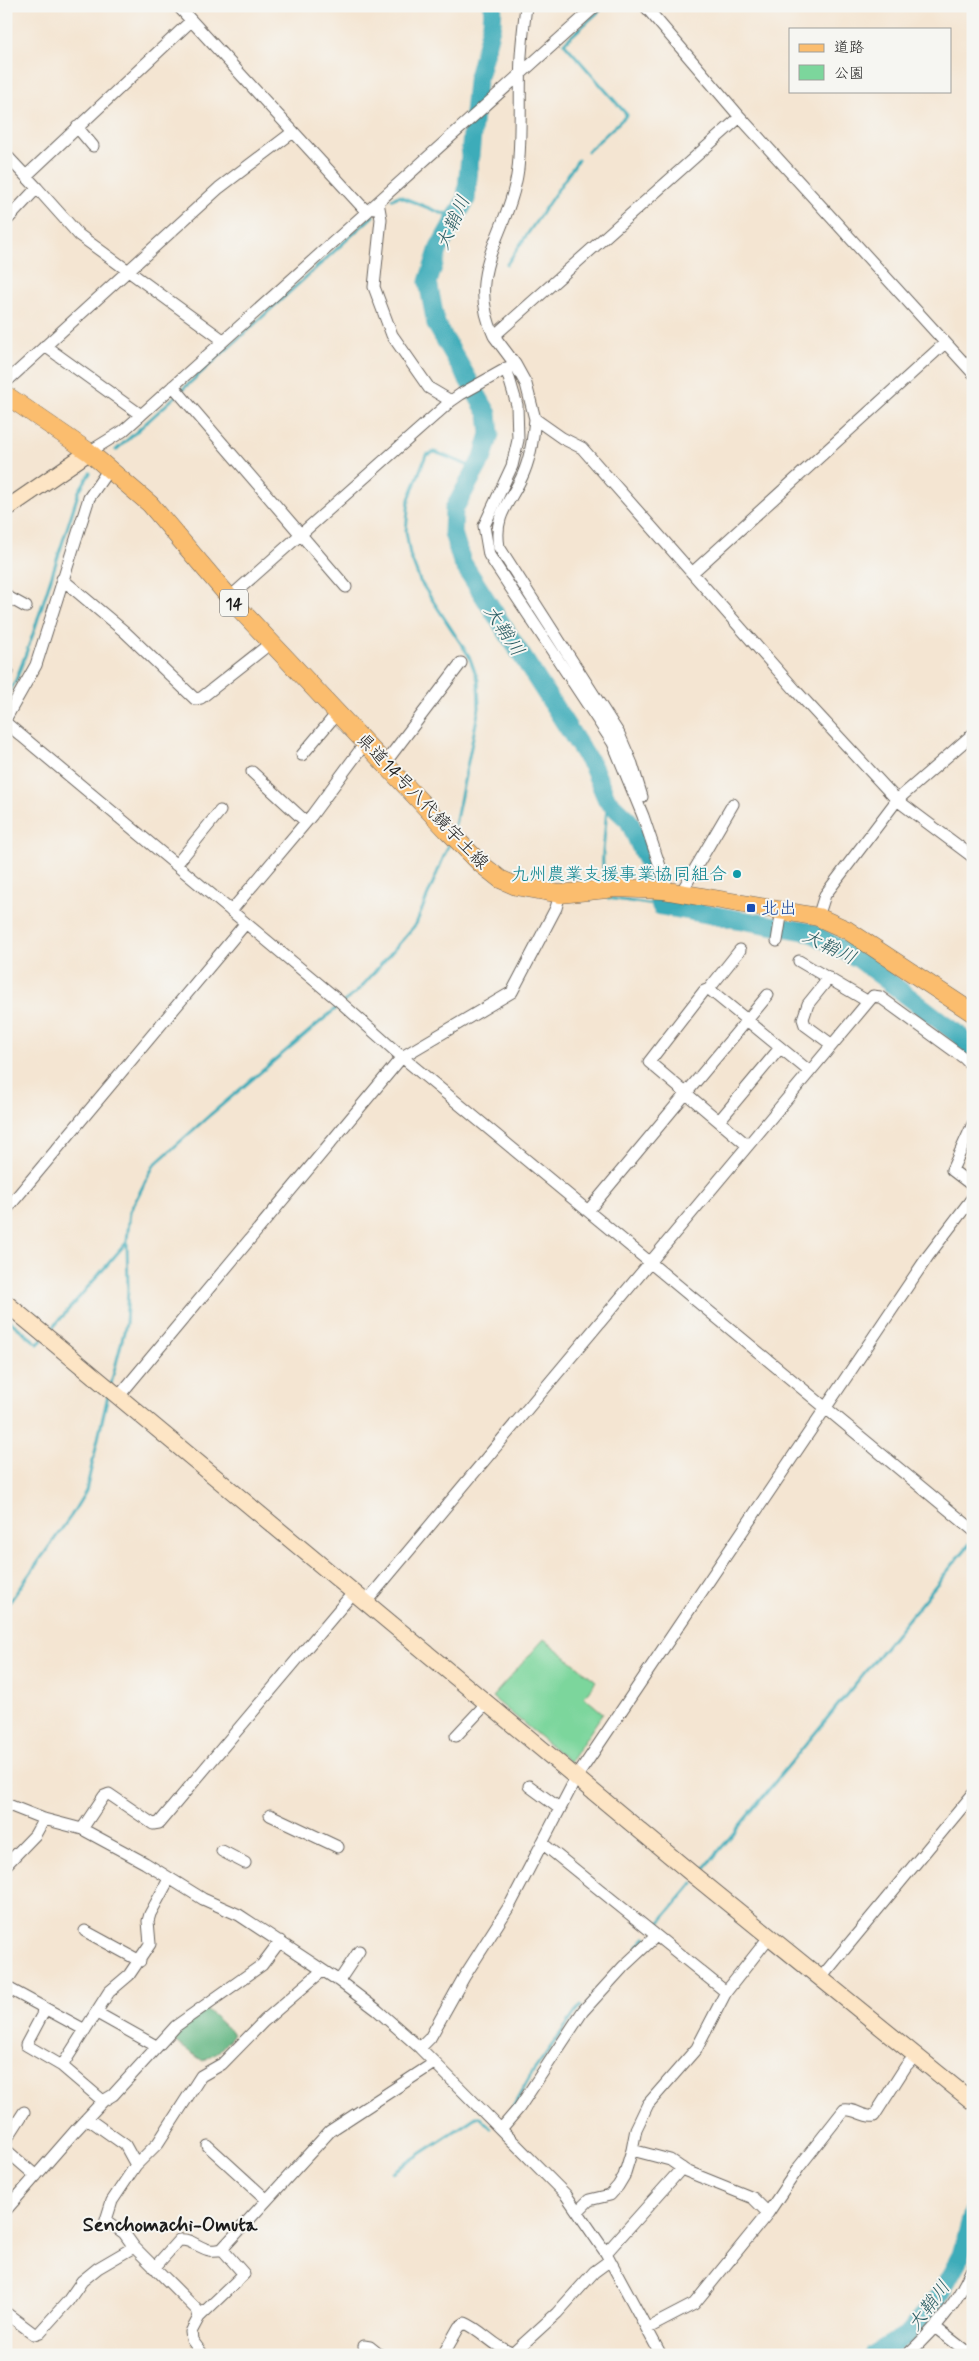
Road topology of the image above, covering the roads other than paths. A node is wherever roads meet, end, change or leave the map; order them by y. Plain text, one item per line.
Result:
1 (178, 6) edge
2 (526, 6) edge
3 (596, 6) edge
4 (645, 6) edge
5 (191, 21) junction
6 (518, 78) junction
7 (740, 117) junction
8 (77, 127) junction
9 (293, 132) junction
10 (93, 146) dead end
11 (6, 155) edge
12 (26, 176) junction
13 (37, 188) junction
14 (378, 202) junction
15 (366, 211) junction
16 (6, 221) edge
17 (126, 271) junction
18 (494, 336) junction
19 (223, 340) junction
20 (945, 343) junction
21 (45, 346) junction
22 (511, 366) junction
23 (973, 373) edge
24 (6, 382) edge
25 (174, 387) junction
26 (6, 395) edge
27 (456, 397) junction
28 (141, 415) junction
29 (535, 418) junction
30 (89, 452) junction
31 (109, 469) junction
32 (6, 509) edge
33 (301, 536) junction
34 (692, 573) junction
35 (62, 579) junction
36 (346, 587) dead end
37 (6, 596) edge
38 (229, 598) junction
39 (26, 607) dead end
40 (272, 642) junction
41 (461, 663) dead end
42 (338, 712) junction
43 (6, 718) edge
44 (6, 723) edge
45 (973, 734) edge
46 (366, 742) junction
47 (302, 755) dead end
48 (385, 763) junction
49 (252, 772) dead end
50 (896, 800) junction
51 (734, 804) dead end
52 (220, 811) dead end
53 (643, 816) junction
54 (305, 821) junction
55 (973, 857) edge
56 (176, 865) junction
57 (665, 890) junction
58 (560, 894) junction
59 (686, 894) junction
60 (231, 911) junction
61 (781, 914) junction
62 (818, 917) junction
63 (245, 924) junction
64 (778, 941) dead end
65 (740, 950) dead end
66 (799, 961) dead end
67 (829, 978) junction
68 (709, 989) junction
69 (768, 995) dead end
70 (867, 1001) junction
71 (973, 1013) edge
72 (748, 1020) junction
73 (831, 1044) junction
74 (780, 1048) junction
75 (402, 1057) junction
76 (973, 1067) edge
77 (809, 1071) junction
78 (687, 1094) junction
79 (719, 1121) junction
80 (973, 1124) edge
81 (747, 1144) junction
82 (973, 1186) edge
83 (973, 1197) edge
84 (6, 1210) edge
85 (588, 1211) junction
86 (649, 1263) junction
87 (6, 1303) edge
88 (113, 1392) junction
89 (826, 1409) junction
90 (973, 1530) edge
91 (359, 1597) junction
92 (486, 1704) junction
93 (456, 1736) dead end
94 (576, 1778) junction
95 (529, 1786) dead end
96 (973, 1794) edge
97 (6, 1804) edge
98 (559, 1808) junction
99 (270, 1815) dead end
100 (44, 1819) junction
101 (82, 1830) junction
102 (542, 1843) junction
103 (338, 1847) dead end
104 (222, 1851) dead end
105 (245, 1863) dead end
106 (6, 1865) edge
107 (169, 1879) junction
108 (85, 1931) dead end
109 (770, 1936) junction
110 (655, 1937) junction
111 (280, 1942) junction
112 (359, 1951) dead end
113 (140, 1961) junction
114 (322, 1970) junction
115 (820, 1979) junction
116 (338, 1981) junction
117 (6, 1987) edge
118 (726, 1992) junction
119 (42, 2008) junction
120 (97, 2013) junction
121 (85, 2030) junction
122 (156, 2046) junction
123 (420, 2048) junction
124 (916, 2056) junction
125 (434, 2063) junction
126 (62, 2066) junction
127 (103, 2101) junction
128 (973, 2102) edge
129 (24, 2112) dead end
130 (87, 2118) junction
131 (501, 2129) junction
132 (6, 2140) edge
133 (208, 2146) dead end
134 (6, 2150) edge
135 (632, 2150) junction
136 (136, 2165) junction
137 (682, 2168) junction
138 (36, 2176) junction
139 (266, 2199) junction
140 (6, 2210) edge
141 (578, 2211) junction
142 (768, 2213) junction
143 (134, 2247) junction
144 (222, 2249) junction
145 (608, 2257) junction
146 (154, 2268) junction
147 (973, 2268) edge
148 (6, 2313) edge
149 (199, 2316) junction
150 (648, 2328) junction
151 (936, 2328) junction
152 (364, 2346) dead end
153 (968, 2351) edge
154 (512, 2354) edge
155 (203, 2355) edge
156 (380, 2355) edge
157 (443, 2355) edge
158 (661, 2355) edge
159 (907, 2355) edge

1 - 5 street
2 - 6 street
3 - 6 street
4 - 7 street
5 - 8 street
5 - 9 street
6 - 14 street
6 - 18 street
7 - 18 street
7 - 20 street
8 - 10 street
8 - 12 street
9 - 15 street
9 - 17 street
11 - 12 street
12 - 13 street
13 - 16 street
13 - 17 street
14 - 15 street
14 - 27 street
15 - 19 street
17 - 19 street
17 - 21 street
18 - 22 street
19 - 25 street
20 - 23 street
20 - 34 street
21 - 24 street
21 - 28 street
22 - 27 street
22 - 29 street
22 - 53 street
25 - 28 street
25 - 33 street
26 - 30 main road, 県道14号八代鏡宇土線 / 14
27 - 33 street
28 - 30 street
29 - 34 street
29 - 53 street
30 - 31 main road, 県道14号八代鏡宇土線 / 14
30 - 32 street
31 - 35 street
31 - 38 main road, 県道14号八代鏡宇土線 / 14
33 - 36 street
33 - 38 street
34 - 50 street
35 - 40 street
35 - 43 street
37 - 39 street
38 - 40 main road, 県道14号八代鏡宇土線 / 14
40 - 42 main road, 県道14号八代鏡宇土線 / 14
41 - 48 street
42 - 46 main road, 県道14号八代鏡宇土線 / 14
42 - 47 street
44 - 56 street
45 - 50 street
46 - 48 main road, 県道14号八代鏡宇土線 / 14
46 - 54 street
48 - 58 main road, 県道14号八代鏡宇土線 / 14
49 - 54 street
50 - 55 street
50 - 62 street
51 - 59 street
52 - 56 street
53 - 57 street
54 - 60 street
56 - 60 street
57 - 58 main road, 県道14号八代鏡宇土線 / 14
57 - 59 main road, 県道14号八代鏡宇土線 / 14
58 - 75 street
59 - 61 main road, 県道14号八代鏡宇土線 / 14
60 - 63 street
61 - 62 main road, 県道14号八代鏡宇土線 / 14
61 - 64 street
62 - 71 main road, 県道14号八代鏡宇土線 / 14
63 - 75 street
63 - 84 street
65 - 68 street
66 - 67 street
67 - 70 street
67 - 73 street
68 - 72 street
68 - 78 street
69 - 72 street
70 - 73 street
70 - 76 street
72 - 74 street
72 - 78 street
73 - 77 street
74 - 77 street
74 - 79 street
75 - 85 street
75 - 88 street
77 - 81 street
78 - 79 street
78 - 85 street
79 - 81 street
80 - 82 street
81 - 86 street
83 - 89 street
85 - 86 street
86 - 89 street
86 - 91 street
87 - 88 street
88 - 91 street
89 - 90 street
89 - 94 street
91 - 92 street
91 - 101 street
92 - 93 street
92 - 94 street
94 - 98 street
94 - 109 street
95 - 98 street
96 - 115 street
97 - 100 street
98 - 102 street
99 - 103 street
100 - 101 street
100 - 106 street
101 - 107 street
102 - 110 street
102 - 123 street
104 - 105 street
107 - 111 street
107 - 113 street
108 - 113 street
109 - 115 street
109 - 118 street
110 - 118 street
110 - 131 street
111 - 114 street
111 - 122 street
112 - 116 street
113 - 120 street
114 - 116 street
114 - 136 street
115 - 124 street
116 - 123 street
117 - 119 street
118 - 135 street
119 - 121 street
119 - 126 street
120 - 121 street
120 - 122 street
121 - 126 street
122 - 127 street
123 - 125 street
124 - 128 street
124 - 142 street
125 - 131 street
125 - 139 street
126 - 127 street
127 - 130 street
129 - 132 street
130 - 136 street
130 - 138 street
131 - 141 street
133 - 139 street
134 - 138 street
135 - 137 street
135 - 141 street
136 - 143 street
137 - 142 street
137 - 145 street
138 - 140 street
139 - 144 street
141 - 145 street
142 - 150 street
143 - 146 street
143 - 148 street
144 - 146 street
144 - 149 street
145 - 150 street
145 - 154 street
146 - 149 street
147 - 151 street
149 - 155 street
150 - 158 street
151 - 153 street
151 - 159 street
152 - 156 street
154 - 157 street

